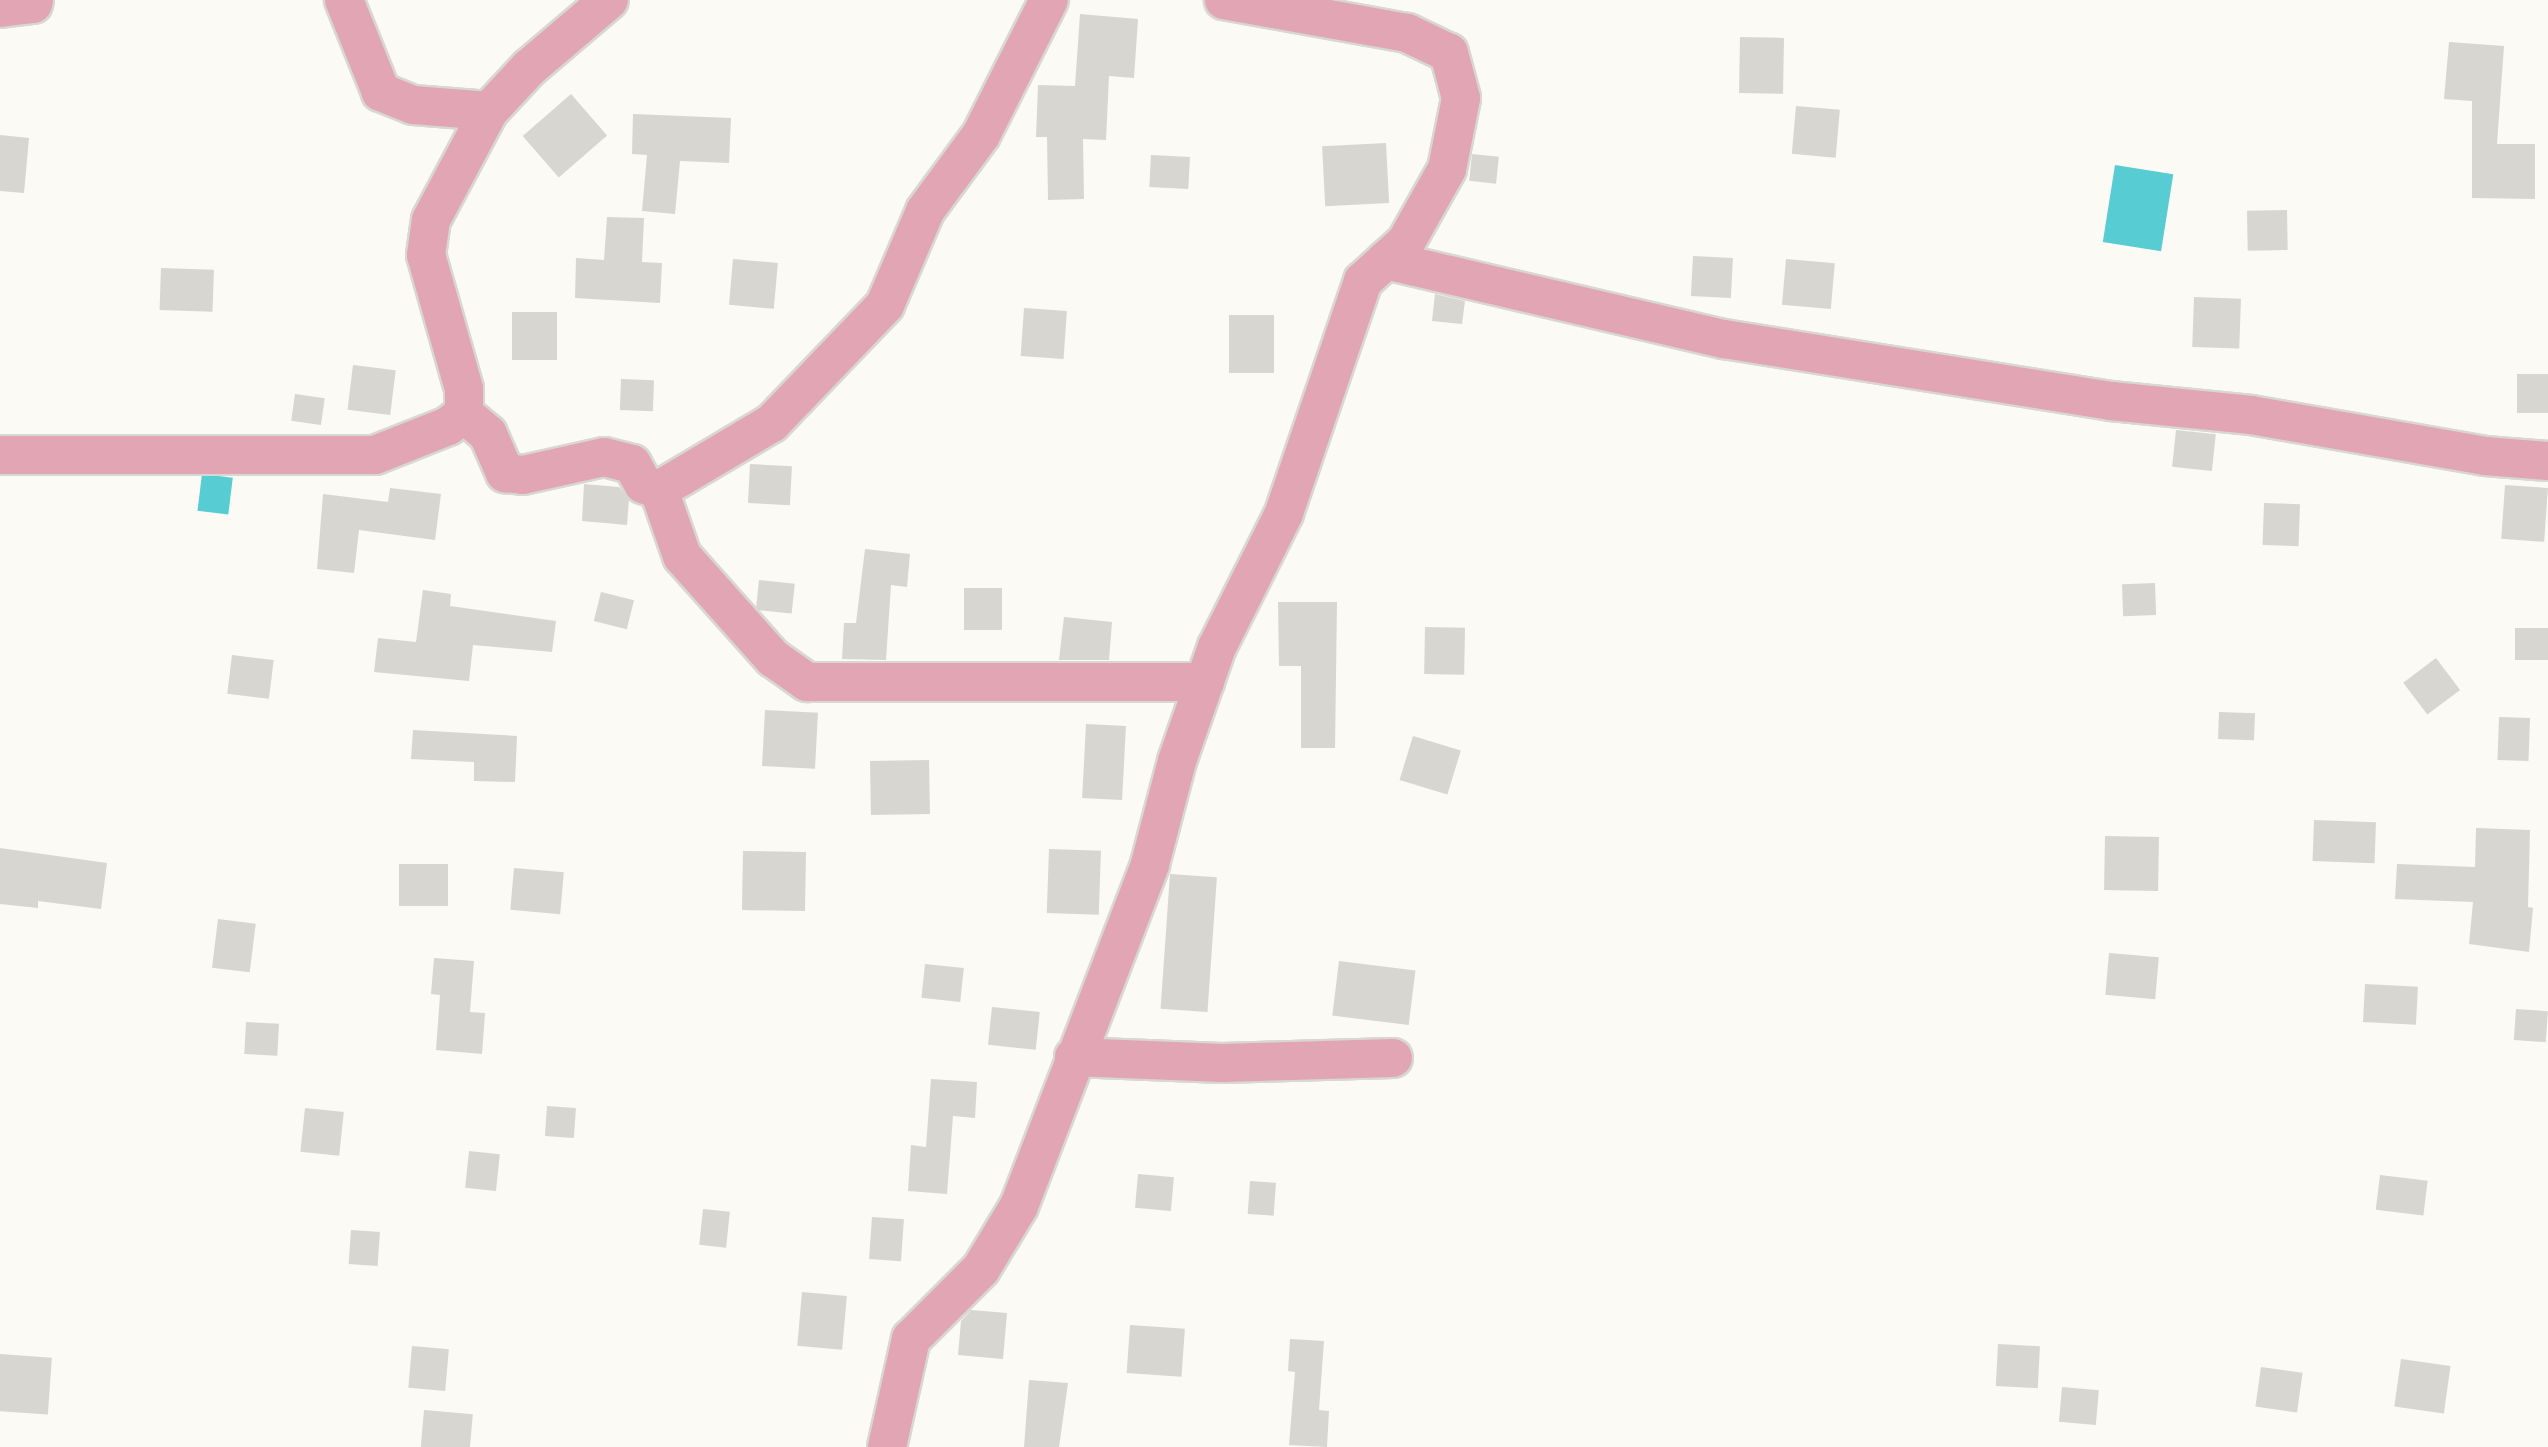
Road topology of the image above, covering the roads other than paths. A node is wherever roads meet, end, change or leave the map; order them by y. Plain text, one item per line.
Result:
1 (34, 0) edge
2 (344, 0) edge
3 (609, 0) edge
4 (1049, 0) edge
5 (1224, 0) edge
6 (0, 8) edge
7 (489, 111) junction
8 (1386, 260) junction
9 (464, 414) junction
10 (0, 455) edge
11 (2548, 461) edge
12 (659, 490) junction
13 (1205, 682) junction
14 (1074, 1057) junction
15 (1393, 1058) dead end
16 (887, 1447) edge

1 - 6 street
2 - 7 street
3 - 7 street
4 - 12 street
5 - 8 street
7 - 9 street
8 - 11 street
8 - 13 street
9 - 10 street
9 - 12 street
12 - 13 street
13 - 14 street
14 - 15 street
14 - 16 street

